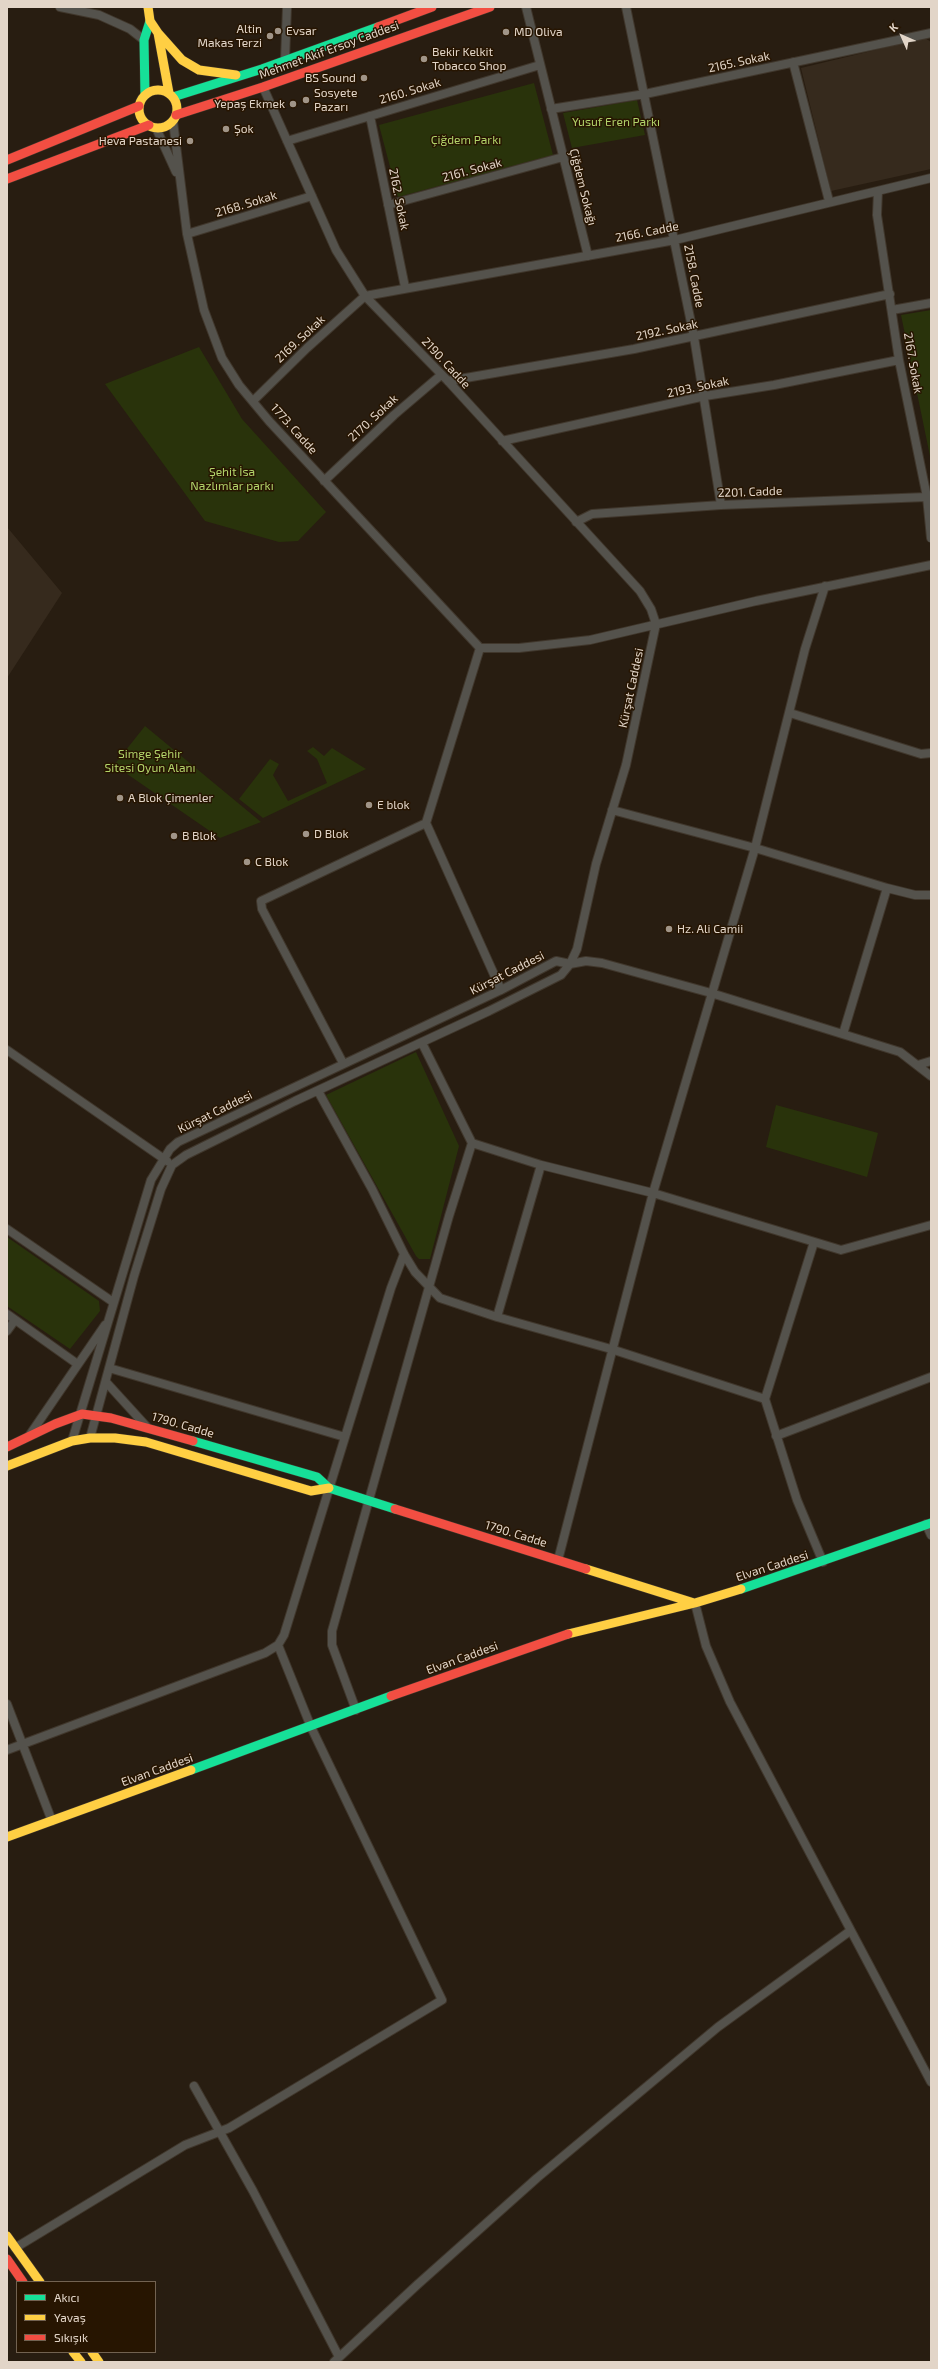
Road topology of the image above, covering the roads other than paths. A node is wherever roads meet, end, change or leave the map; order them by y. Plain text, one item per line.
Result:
1 (60, 7) edge
2 (148, 7) edge
3 (287, 7) edge
4 (432, 7) edge
5 (490, 7) edge
6 (526, 7) edge
7 (626, 7) edge
8 (150, 21) junction
9 (158, 33) junction
10 (931, 33) edge
11 (144, 40) junction
12 (285, 60) junction
13 (793, 62) junction
14 (540, 65) junction
15 (240, 76) junction
16 (263, 87) junction
17 (645, 94) junction
18 (145, 95) junction
19 (171, 95) junction
20 (140, 106) junction
21 (551, 109) junction
22 (370, 116) junction
23 (175, 118) junction
24 (153, 126) junction
25 (287, 141) junction
26 (563, 157) junction
27 (7, 160) edge
28 (178, 178) junction
29 (931, 178) edge
30 (7, 179) edge
31 (878, 191) junction
32 (312, 196) junction
33 (829, 201) junction
34 (388, 205) junction
35 (187, 234) junction
36 (675, 240) junction
37 (588, 256) junction
38 (405, 287) junction
39 (890, 294) junction
40 (365, 296) junction
41 (931, 303) edge
42 (892, 310) junction
43 (694, 337) junction
44 (899, 360) junction
45 (441, 375) junction
46 (448, 382) junction
47 (705, 396) junction
48 (252, 401) junction
49 (502, 442) junction
50 (324, 481) junction
51 (927, 497) junction
52 (721, 505) junction
53 (576, 522) junction
54 (931, 538) edge
55 (931, 565) edge
56 (825, 586) junction
57 (656, 624) junction
58 (480, 648) junction
59 (790, 712) junction
60 (931, 753) edge
61 (612, 810) junction
62 (426, 822) junction
63 (755, 848) junction
64 (888, 888) junction
65 (931, 894) edge
66 (570, 964) junction
67 (502, 990) junction
68 (710, 993) junction
69 (843, 1034) junction
70 (422, 1043) junction
71 (7, 1050) edge
72 (931, 1061) edge
73 (343, 1063) junction
74 (918, 1066) junction
75 (931, 1076) edge
76 (318, 1091) junction
77 (472, 1143) junction
78 (163, 1158) junction
79 (172, 1165) junction
80 (541, 1165) junction
81 (653, 1193) junction
82 (931, 1225) edge
83 (7, 1229) edge
84 (814, 1242) junction
85 (404, 1254) junction
86 (429, 1288) junction
87 (113, 1302) junction
88 (7, 1314) edge
89 (497, 1317) junction
90 (15, 1320) junction
91 (107, 1322) junction
92 (7, 1331) edge
93 (611, 1349) junction
94 (76, 1363) junction
95 (109, 1368) junction
96 (931, 1377) edge
97 (106, 1382) junction
98 (765, 1399) junction
99 (82, 1414) junction
100 (96, 1414) junction
101 (147, 1427) junction
102 (776, 1436) junction
103 (28, 1437) junction
104 (345, 1437) junction
105 (90, 1438) junction
106 (72, 1441) junction
107 (7, 1446) edge
108 (7, 1466) edge
109 (330, 1488) junction
110 (369, 1500) junction
111 (929, 1524) edge
112 (931, 1535) edge
113 (558, 1560) junction
114 (823, 1562) junction
115 (695, 1603) junction
116 (278, 1645) junction
117 (7, 1704) edge
118 (356, 1710) junction
119 (311, 1727) junction
120 (22, 1744) junction
121 (7, 1750) edge
122 (52, 1821) junction
123 (7, 1837) edge
124 (850, 1931) junction
125 (931, 2082) edge
126 (194, 2086) dead end
127 (219, 2131) junction
128 (7, 2236) edge
129 (15, 2248) junction
130 (7, 2259) edge
131 (22, 2281) edge
132 (39, 2281) edge
133 (74, 2353) edge
134 (93, 2353) edge
135 (337, 2360) edge
136 (81, 2362) edge
137 (99, 2362) edge

1 - 11 street
2 - 8 street
3 - 12 street
4 - 12 street, Mehmet Akif Ersoy Caddesi
5 - 16 street, Mehmet Akif Ersoy Caddesi
6 - 14 street, Çiğdem Sokağı
7 - 17 street, 2158. Cadde
8 - 9 street
8 - 11 street
9 - 15 street
9 - 19 street
10 - 13 street, 2165. Sokak
11 - 18 street
12 - 15 street, Mehmet Akif Ersoy Caddesi
13 - 17 street, 2165. Sokak
13 - 33 street
14 - 21 street, Çiğdem Sokağı
14 - 22 street, 2160. Sokak
15 - 19 street, Mehmet Akif Ersoy Caddesi
16 - 23 street, Mehmet Akif Ersoy Caddesi
16 - 25 street, 2190. Cadde
17 - 21 street, 2165. Sokak
17 - 36 street, 2158. Cadde
18 - 19 street
18 - 20 street
19 - 23 street
20 - 24 street
20 - 27 street
21 - 26 street, Çiğdem Sokağı
22 - 25 street, 2160. Sokak
22 - 34 street, 2162. Sokak
23 - 24 street
23 - 28 street
24 - 28 street
24 - 30 street
25 - 32 street, 2190. Cadde
26 - 34 street, 2161. Sokak
26 - 37 street, Çiğdem Sokağı
28 - 35 street, 1773. Cadde
29 - 31 street, 2166. Cadde
31 - 33 street, 2166. Cadde
31 - 39 street, 2167. Sokak
32 - 35 street, 2168. Sokak
32 - 40 street, 2190. Cadde
33 - 36 street, 2166. Cadde
34 - 38 street, 2162. Sokak
35 - 48 street, 1773. Cadde
36 - 37 street, 2166. Cadde
36 - 43 street, 2158. Cadde
37 - 38 street, 2166. Cadde
38 - 40 street, 2166. Cadde
39 - 42 street, 2167. Sokak
39 - 43 street, 2192. Sokak
40 - 45 street, 2190. Cadde
40 - 48 street, 2169. Sokak
41 - 42 street
42 - 44 street, 2167. Sokak
43 - 46 street, 2192. Sokak
43 - 47 street, 2158. Cadde
44 - 47 street, 2193. Sokak
44 - 51 street, 2167. Sokak
45 - 46 street, 2190. Cadde
45 - 50 street, 2170. Sokak
46 - 49 street, 2190. Cadde
47 - 49 street, 2193. Sokak
47 - 52 street, 2158. Cadde
48 - 50 street, 1773. Cadde
49 - 53 street, 2190. Cadde
50 - 58 street, 1773. Cadde
51 - 52 street, 2201. Cadde
51 - 54 street, 2167. Sokak
52 - 53 street, 2201. Cadde
53 - 57 street, 2190. Cadde
55 - 56 street
56 - 57 street
56 - 59 street
57 - 58 street
57 - 61 street, Kürşat Caddesi
58 - 62 street
59 - 60 street
59 - 63 street
61 - 63 street
61 - 66 street, Kürşat Caddesi
62 - 67 street
62 - 73 street
63 - 64 street
63 - 68 street
64 - 65 street
64 - 69 street
66 - 67 street, Kürşat Caddesi
66 - 68 street
66 - 70 street, Kürşat Caddesi
67 - 73 street, Kürşat Caddesi
68 - 69 street
68 - 81 street
69 - 74 street
70 - 76 street, Kürşat Caddesi
70 - 77 street
71 - 78 street
72 - 74 street
73 - 78 street, Kürşat Caddesi
74 - 75 street
76 - 79 street, Kürşat Caddesi
76 - 85 street
77 - 80 street
77 - 86 street
78 - 79 street
78 - 87 street, Kürşat Caddesi
79 - 95 street
80 - 81 street
80 - 89 street
81 - 84 street
81 - 93 street
82 - 84 street
83 - 87 street
84 - 98 street
85 - 86 street
85 - 104 street
86 - 89 street
86 - 110 street
87 - 91 street, Kürşat Caddesi
88 - 90 street
89 - 93 street
90 - 92 street
90 - 94 street
91 - 94 street
91 - 99 street, Kürşat Caddesi
93 - 98 street
93 - 113 street
94 - 103 street
95 - 97 street
95 - 104 street
96 - 102 street
97 - 100 street
97 - 101 street
98 - 102 street
99 - 100 street, 1790. Cadde
99 - 103 street, 1790. Cadde
99 - 106 street, Kürşat Caddesi
100 - 101 street, 1790. Cadde
100 - 105 street
101 - 109 street, 1790. Cadde
102 - 114 street
103 - 107 street
104 - 109 street
105 - 106 street, 1790. Cadde
105 - 109 street, 1790. Cadde
106 - 108 street
109 - 110 street, 1790. Cadde
109 - 116 street
110 - 113 street, 1790. Cadde
110 - 118 street
111 - 112 street
111 - 114 street, Elvan Caddesi
113 - 115 street, 1790. Cadde
114 - 115 street, Elvan Caddesi
115 - 118 street, Elvan Caddesi
115 - 124 street
116 - 119 street
116 - 120 street
117 - 120 street
118 - 119 street, Elvan Caddesi
119 - 122 street, Elvan Caddesi
119 - 127 street
120 - 121 street
120 - 122 street
122 - 123 street, Elvan Caddesi
124 - 125 street
124 - 135 street
126 - 127 street
127 - 129 street
127 - 135 street
128 - 129 street
129 - 132 street
130 - 131 street
133 - 136 street
134 - 137 street

